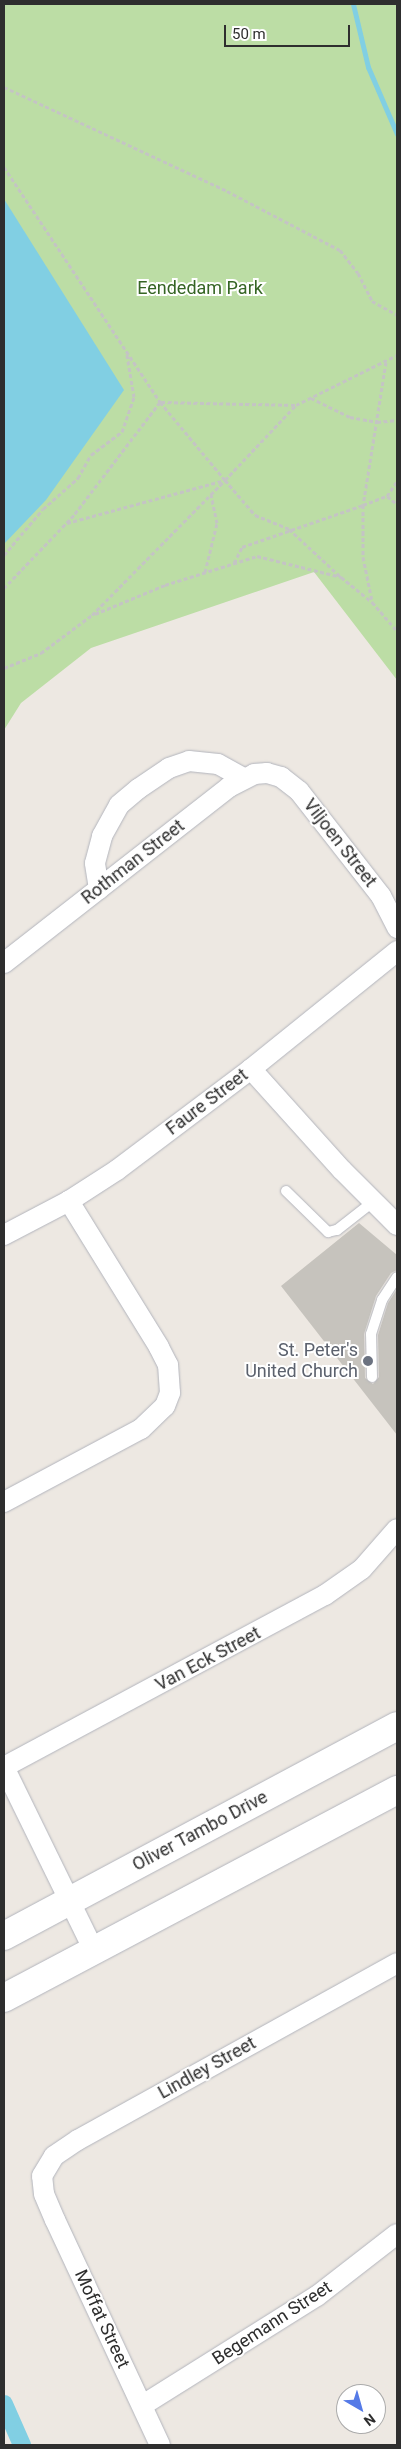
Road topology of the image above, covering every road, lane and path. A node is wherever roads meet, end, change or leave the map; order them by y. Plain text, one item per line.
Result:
1 (4, 88) edge
2 (4, 167) edge
3 (397, 315) edge
4 (126, 352) junction
5 (397, 355) edge
6 (386, 362) junction
7 (310, 398) junction
8 (160, 402) junction
9 (296, 405) junction
10 (397, 420) edge
11 (377, 422) junction
12 (225, 480) junction
13 (397, 481) edge
14 (211, 495) junction
15 (387, 496) junction
16 (397, 504) edge
17 (363, 506) junction
18 (67, 523) junction
19 (289, 529) junction
20 (4, 555) edge
21 (234, 563) junction
22 (205, 572) junction
23 (341, 577) junction
24 (4, 588) edge
25 (372, 602) junction
26 (92, 615) junction
27 (397, 631) edge
28 (4, 668) edge
29 (267, 773) joint
30 (243, 778) junction
31 (99, 888) junction
32 (397, 928) edge
33 (397, 951) edge
34 (4, 963) edge
35 (251, 1069) junction
36 (286, 1191) dead end
37 (69, 1201) junction
38 (374, 1201) junction
39 (397, 1225) edge
40 (4, 1235) edge
41 (397, 1277) edge
42 (372, 1377) dead end
43 (4, 1502) edge
44 (397, 1529) edge
45 (397, 1726) edge
46 (4, 1767) edge
47 (397, 1790) edge
48 (69, 1901) junction
49 (4, 1936) edge
50 (93, 1949) junction
51 (397, 1963) edge
52 (4, 1998) edge
53 (44, 2194) joint
54 (397, 2234) edge
55 (143, 2405) junction
56 (160, 2445) edge

1 - 3 path
2 - 4 path
4 - 8 path
4 - 20 path
5 - 6 path
6 - 7 path
6 - 11 path
7 - 9 path
7 - 11 path
8 - 9 path
8 - 12 path
8 - 18 path
9 - 12 path
10 - 11 path
11 - 17 path
12 - 14 path
12 - 18 path
12 - 19 path
13 - 15 path
14 - 22 path
14 - 26 path
15 - 16 path
15 - 17 path
17 - 19 path
17 - 25 path
18 - 24 path
19 - 21 path
19 - 23 path
21 - 22 path
21 - 23 path
22 - 26 path
23 - 25 path
25 - 27 path
26 - 28 path
29 - 30 street, Rothman Street
29 - 32 street, Viljoen Street
30 - 31 street, Rothman Street
30 - 31 street
31 - 34 street, Rothman Street
33 - 35 street, Faure Street
35 - 37 street, Faure Street
35 - 38 street
36 - 38 lane
37 - 40 street, Faure Street
37 - 43 street
38 - 39 street
41 - 42 lane
44 - 46 street, Van Eck Street
45 - 48 street, Oliver Tambo Drive
46 - 48 street
47 - 50 street
48 - 49 street, Oliver Tambo Drive
48 - 50 street
50 - 52 street
51 - 53 street, Lindley Street
53 - 55 street, Moffat Street
54 - 55 street, Begemann Street
55 - 56 street, Moffat Street

